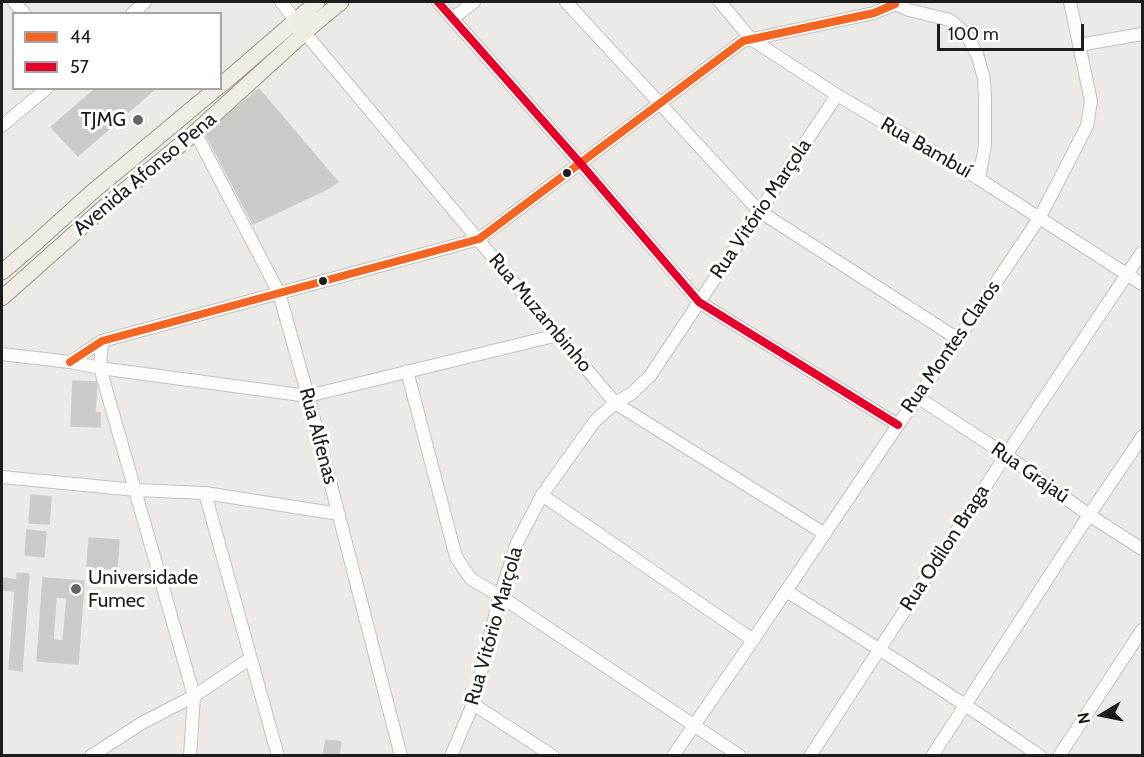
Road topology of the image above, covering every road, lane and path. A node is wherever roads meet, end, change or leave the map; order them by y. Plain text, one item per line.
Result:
1 (281, 2) edge
2 (317, 2) edge
3 (341, 2) edge
4 (438, 2) edge
5 (474, 2) edge
6 (566, 2) edge
7 (720, 2) edge
8 (1070, 2) edge
9 (893, 3) edge
10 (453, 18) junction
11 (295, 20) junction
12 (1143, 34) edge
13 (302, 35) junction
14 (751, 39) junction
15 (1079, 45) junction
16 (222, 84) edge
17 (44, 90) edge
18 (215, 90) edge
19 (837, 95) junction
20 (661, 104) junction
21 (2, 126) edge
22 (195, 132) junction
23 (581, 164) junction
24 (979, 179) junction
25 (90, 194) junction
26 (102, 209) junction
27 (759, 211) junction
28 (1040, 217) junction
29 (479, 239) junction
30 (1143, 252) edge
31 (2, 272) edge
32 (1128, 273) junction
33 (1143, 284) edge
34 (279, 293) junction
35 (2, 298) edge
36 (699, 302) junction
37 (558, 335) junction
38 (958, 339) junction
39 (102, 341) junction
40 (2, 354) edge
41 (70, 362) junction
42 (100, 368) junction
43 (407, 371) junction
44 (308, 396) junction
45 (917, 397) junction
46 (615, 403) junction
47 (898, 425) junction
48 (1143, 437) edge
49 (1006, 455) junction
50 (2, 477) edge
51 (136, 490) junction
52 (205, 493) junction
53 (542, 495) junction
54 (339, 514) junction
55 (1089, 514) junction
56 (825, 534) junction
57 (1143, 549) edge
58 (786, 591) junction
59 (500, 596) junction
60 (1143, 630) edge
61 (753, 640) junction
62 (879, 648) junction
63 (251, 658) junction
64 (194, 696) junction
65 (473, 704) junction
66 (966, 704) junction
67 (694, 725) junction
68 (91, 756) edge
69 (190, 756) edge
70 (278, 756) edge
71 (400, 756) edge
72 (451, 756) edge
73 (553, 756) edge
74 (673, 756) edge
75 (740, 756) edge
76 (810, 756) edge
77 (932, 756) edge
78 (1040, 756) edge
79 (1059, 756) edge

1 - 11 street, Rua Muzambinho
2 - 11 main road, Avenida Afonso Pena
3 - 13 main road, Avenida Afonso Pena
4 - 10 street
5 - 10 street
6 - 20 street
7 - 14 street, Rua Bambuí
8 - 15 street, Rua Montes Claros
9 - 14 street
9 - 24 street
10 - 23 street
11 - 13 street, Rua Muzambinho
11 - 16 main road, Avenida Afonso Pena
12 - 15 street
13 - 22 main road, Avenida Afonso Pena
13 - 29 street, Rua Muzambinho
14 - 19 street, Rua Bambuí
14 - 20 street
15 - 28 street, Rua Montes Claros
17 - 21 street
18 - 25 main road, Avenida Afonso Pena
19 - 24 street, Rua Bambuí
19 - 27 street, Rua Vitório Marçola
20 - 23 street
20 - 27 street
22 - 26 main road, Avenida Afonso Pena
22 - 34 street, Rua Alfenas
23 - 29 street
23 - 36 street
24 - 28 street, Rua Bambuí
25 - 26 main road
25 - 31 main road, Avenida Afonso Pena
26 - 35 main road, Avenida Afonso Pena
27 - 36 street, Rua Vitório Marçola
27 - 38 street
28 - 32 street, Rua Bambuí
28 - 38 street, Rua Montes Claros
29 - 34 street
29 - 37 street, Rua Muzambinho
30 - 32 street, Rua Odilon Braga
32 - 33 street, Rua Bambuí
32 - 49 street, Rua Odilon Braga
34 - 39 street
34 - 44 street, Rua Alfenas
36 - 46 street, Rua Vitório Marçola
36 - 47 street
37 - 43 street
37 - 46 street, Rua Muzambinho
38 - 45 street, Rua Montes Claros
39 - 41 street
39 - 42 street
40 - 41 street
41 - 42 street
42 - 44 street
42 - 51 street
43 - 44 street
43 - 59 street
44 - 54 street, Rua Alfenas
45 - 47 street, Rua Montes Claros
45 - 49 street, Rua Grajaú
46 - 53 street, Rua Vitório Marçola
46 - 56 street, Rua Muzambinho
47 - 56 street, Rua Montes Claros
48 - 55 street
49 - 55 street, Rua Grajaú
49 - 62 street, Rua Odilon Braga
50 - 51 street
51 - 52 street
51 - 64 street
52 - 54 street
52 - 63 street
53 - 59 street, Rua Vitório Marçola
53 - 61 street
54 - 71 street, Rua Alfenas
55 - 57 street, Rua Grajaú
55 - 66 street
56 - 58 street, Rua Montes Claros
58 - 61 street, Rua Montes Claros
58 - 62 street
59 - 65 street, Rua Vitório Marçola
59 - 67 street
60 - 79 street
61 - 67 street, Rua Montes Claros
62 - 66 street
62 - 76 street, Rua Odilon Braga
63 - 64 street
63 - 70 street
64 - 68 street
64 - 69 street
65 - 72 street, Rua Vitório Marçola
65 - 73 street
66 - 77 street
66 - 78 street
67 - 74 street, Rua Montes Claros
67 - 75 street

